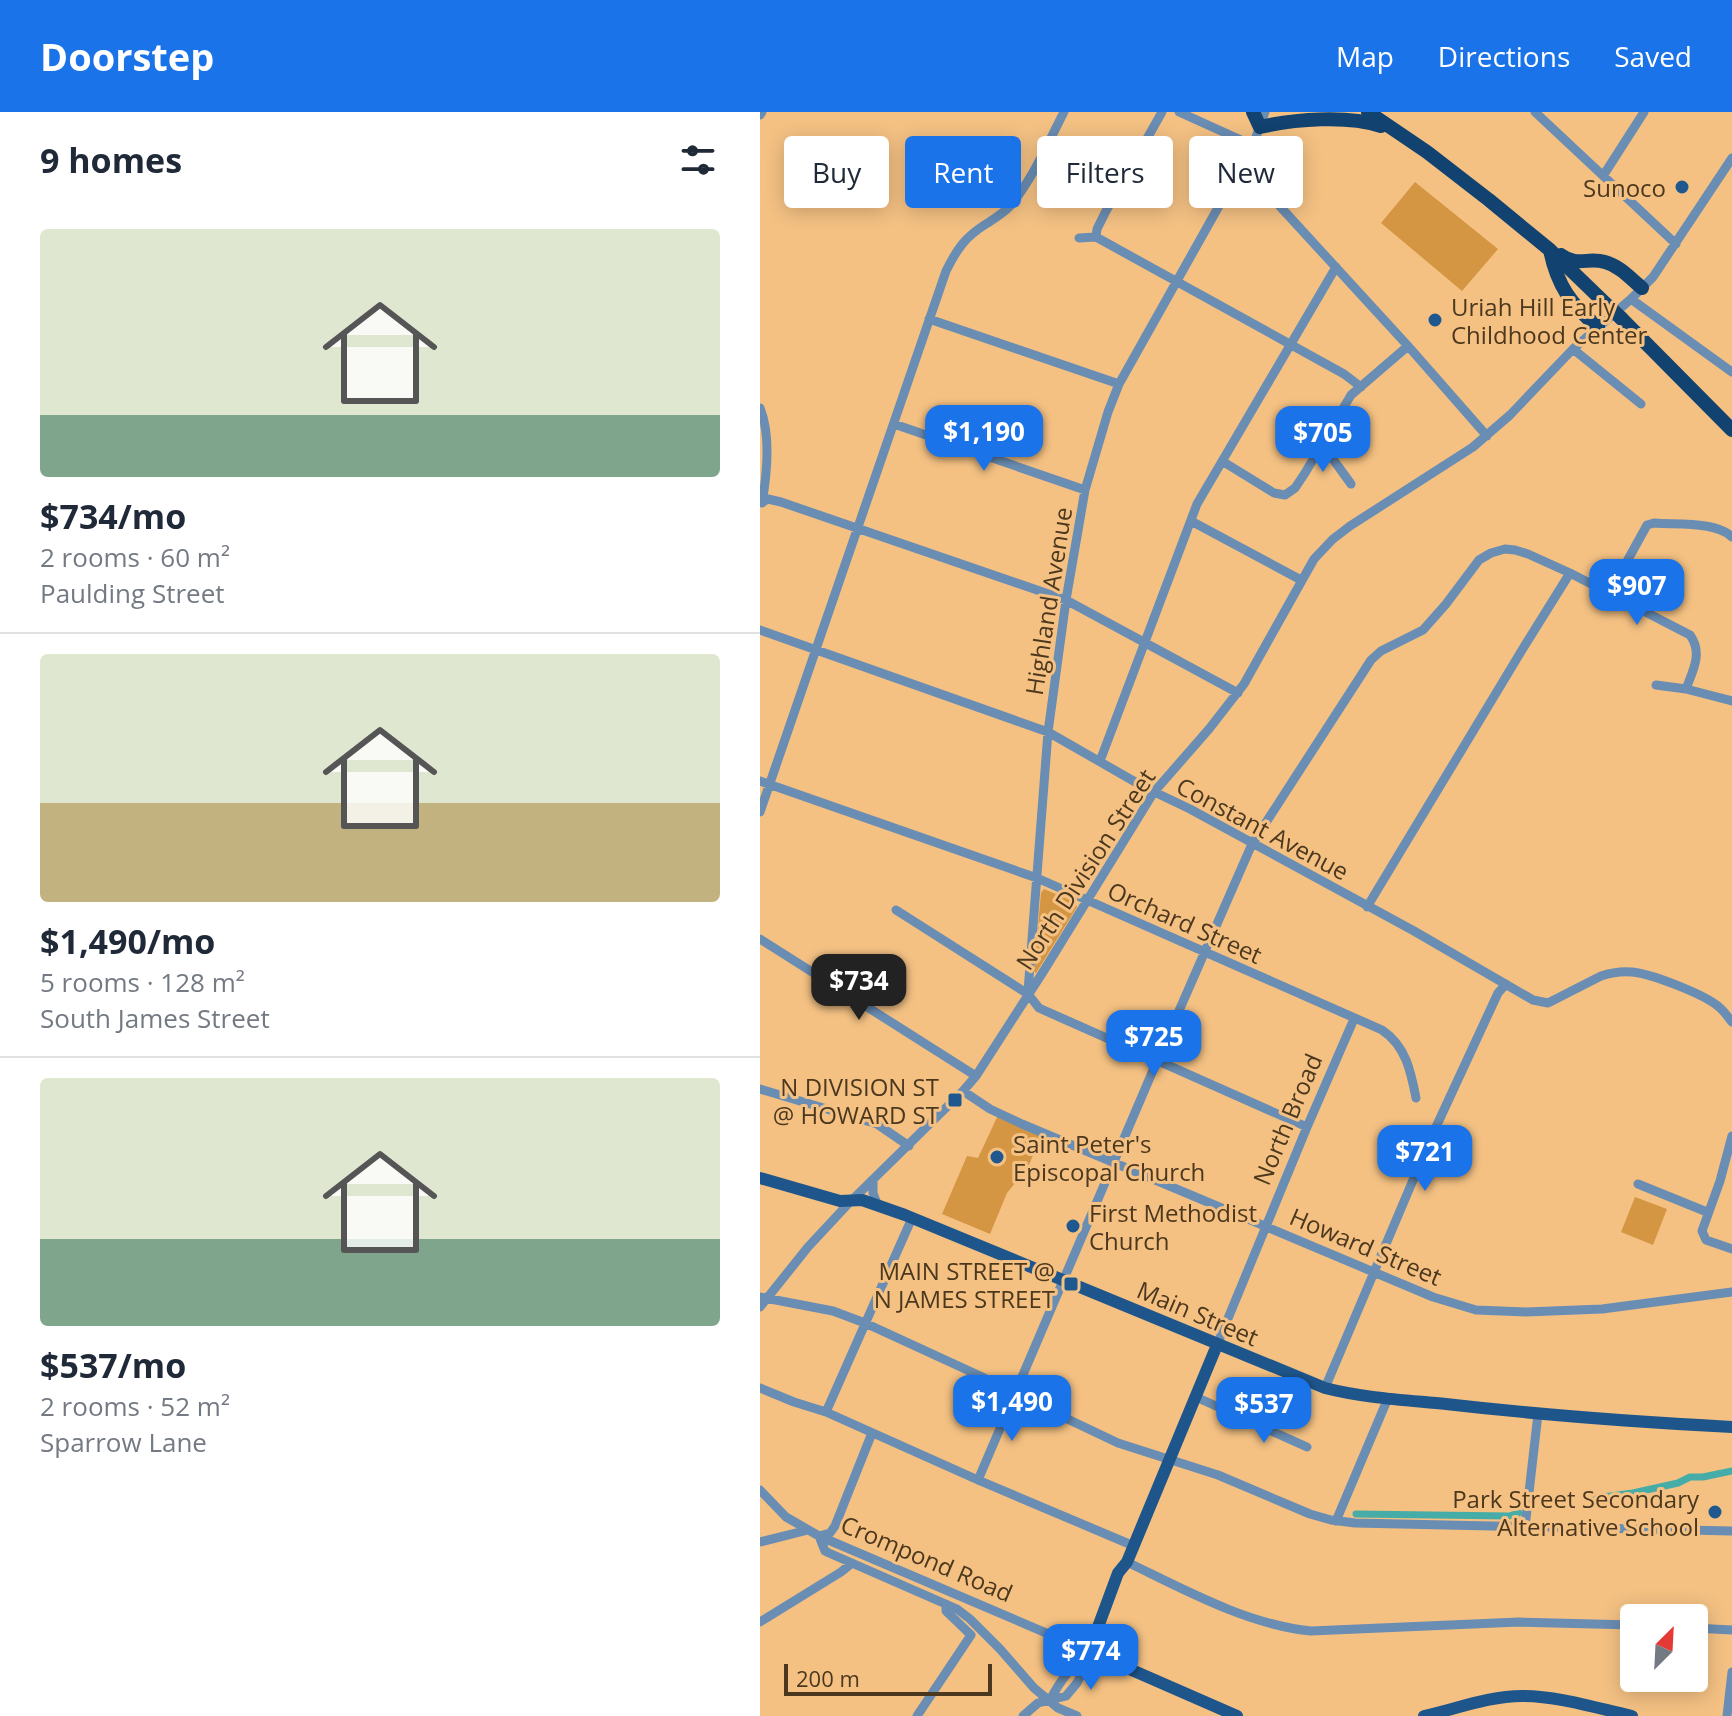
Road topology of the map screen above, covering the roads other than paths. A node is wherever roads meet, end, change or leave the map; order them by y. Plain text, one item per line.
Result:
1 (1064, 112) edge
2 (1162, 112) edge
3 (1179, 112) edge
4 (1253, 112) edge
5 (1278, 112) edge
6 (1368, 112) edge
7 (1381, 112) edge
8 (1535, 112) edge
9 (1644, 112) edge
10 (1337, 116) edge
11 (1262, 119) edge
12 (1292, 121) junction
13 (1390, 126) junction
14 (1232, 136) edge
15 (1732, 158) edge
16 (1603, 176) junction
17 (1218, 208) edge
18 (1282, 208) edge
19 (1096, 237) junction
20 (1079, 238) dead end
21 (1676, 244) junction
22 (1550, 250) junction
23 (1592, 261) junction
24 (1336, 267) junction
25 (1576, 275) junction
26 (1177, 282) junction
27 (1593, 291) junction
28 (1566, 293) junction
29 (1636, 294) junction
30 (929, 319) junction
31 (1598, 327) junction
32 (1290, 344) junction
33 (1408, 346) junction
34 (1573, 349) junction
35 (1732, 372) edge
36 (1119, 384) junction
37 (1361, 387) junction
38 (1641, 404) dead end
39 (760, 408) edge
40 (894, 424) junction
41 (1732, 430) edge
42 (1487, 436) junction
43 (1322, 444) junction
44 (1222, 461) junction
45 (1351, 484) dead end
46 (1085, 490) junction
47 (761, 504) edge
48 (1191, 521) junction
49 (858, 529) junction
50 (1732, 537) edge
51 (1570, 573) junction
52 (1301, 580) junction
53 (1609, 594) junction
54 (1066, 600) junction
55 (760, 630) edge
56 (1145, 642) junction
57 (816, 650) junction
58 (1656, 685) dead end
59 (1686, 689) junction
60 (1238, 693) junction
61 (1732, 701) edge
62 (1048, 732) junction
63 (1100, 761) junction
64 (765, 783) edge
65 (1154, 792) junction
66 (760, 812) edge
67 (1252, 844) junction
68 (1037, 878) junction
69 (1087, 900) junction
70 (1367, 907) junction
71 (896, 910) dead end
72 (760, 939) edge
73 (1204, 953) junction
74 (1506, 984) junction
75 (1028, 994) junction
76 (1354, 1019) junction
77 (1732, 1022) edge
78 (1157, 1061) junction
79 (976, 1076) junction
80 (760, 1089) edge
81 (963, 1091) junction
82 (1416, 1098) dead end
83 (1307, 1127) junction
84 (1732, 1136) edge
85 (909, 1146) junction
86 (1114, 1162) junction
87 (760, 1178) edge
88 (873, 1180) junction
89 (1638, 1184) dead end
90 (852, 1200) junction
91 (878, 1206) junction
92 (1707, 1212) junction
93 (912, 1218) junction
94 (1266, 1226) junction
95 (1732, 1249) edge
96 (1375, 1272) junction
97 (1063, 1281) junction
98 (1732, 1292) edge
99 (764, 1298) edge
100 (760, 1307) edge
101 (865, 1323) junction
102 (1217, 1345) junction
103 (760, 1388) edge
104 (1325, 1388) junction
105 (1015, 1394) junction
106 (1196, 1397) junction
107 (1388, 1398) junction
108 (826, 1412) junction
109 (1538, 1414) junction
110 (1732, 1427) edge
111 (872, 1433) junction
112 (1307, 1447) dead end
113 (1169, 1459) junction
114 (978, 1480) junction
115 (760, 1490) edge
116 (1336, 1521) junction
117 (1525, 1527) junction
118 (808, 1530) junction
119 (1732, 1531) edge
120 (819, 1536) junction
121 (760, 1542) edge
122 (1134, 1546) junction
123 (1127, 1562) junction
124 (852, 1563) junction
125 (946, 1604) junction
126 (760, 1622) edge
127 (1620, 1625) edge
128 (1708, 1629) edge
129 (1732, 1630) edge
130 (1085, 1654) junction
131 (1732, 1672) edge
132 (1050, 1700) junction
133 (1059, 1712) edge
134 (917, 1716) edge
135 (1023, 1716) edge
136 (1077, 1716) edge
137 (1237, 1716) edge
138 (1424, 1716) edge
139 (1632, 1716) edge
140 (1727, 1716) edge

1 - 30 street
2 - 19 street
3 - 14 street
4 - 11 highway
5 - 12 highway
6 - 13 highway
7 - 13 highway
8 - 16 street
9 - 16 street
10 - 12 highway
10 - 13 highway
11 - 12 highway
13 - 22 highway
15 - 21 street, North Division Street
16 - 21 street
17 - 26 street, Highland Avenue
18 - 24 street
19 - 20 street
19 - 26 street
21 - 29 street, North Division Street
22 - 23 highway
22 - 25 highway
22 - 28 highway
23 - 27 highway
23 - 29 highway
24 - 32 street
24 - 33 street
25 - 27 highway
25 - 28 highway
26 - 32 street
26 - 36 street, Highland Avenue
27 - 41 highway, bridge
28 - 31 highway
29 - 31 street, North Division Street
29 - 35 street
30 - 36 street
30 - 40 street
31 - 34 street, North Division Street
32 - 37 street
32 - 44 street
33 - 37 street
33 - 42 street
34 - 38 street
34 - 42 street, North Division Street
36 - 46 street, Highland Avenue
37 - 43 street
39 - 47 street
40 - 46 street
40 - 49 street
42 - 52 street, North Division Street
43 - 44 street
43 - 45 street
44 - 48 street
46 - 54 street, Highland Avenue
47 - 49 street
48 - 52 street
48 - 56 street
49 - 54 street
49 - 57 street
50 - 53 street
51 - 53 street
51 - 67 street
51 - 70 street
52 - 60 street, North Division Street
53 - 59 street
54 - 56 street
54 - 62 street, Highland Avenue
55 - 57 street, Constant Avenue
56 - 60 street
56 - 63 street
57 - 62 street, Constant Avenue
57 - 64 street
58 - 59 street
59 - 61 street
60 - 65 street, North Division Street
62 - 63 street, Constant Avenue
62 - 68 street, Highland Avenue
63 - 65 street, Constant Avenue
64 - 66 street
64 - 68 street, Orchard Street
65 - 67 street, Constant Avenue
65 - 69 street, North Division Street
67 - 70 street, Constant Avenue
67 - 73 street
68 - 69 street, Orchard Street
68 - 75 street, Highland Avenue
69 - 73 street, Orchard Street
69 - 75 street, North Division Street
70 - 74 street, Constant Avenue
71 - 75 street
72 - 79 street
73 - 76 street, Orchard Street
73 - 78 street
74 - 77 street, Constant Avenue
74 - 96 street
75 - 78 street
75 - 79 street, North Division Street
76 - 82 street, Orchard Street
76 - 83 street, North Broad
78 - 83 street
78 - 86 street
79 - 81 street, North Division Street
80 - 85 street
81 - 85 street, North Division Street
81 - 86 street, Howard Street
83 - 94 street, North Broad
84 - 92 street
85 - 88 street, North Division Street
86 - 94 street, Howard Street
86 - 97 street
87 - 90 main road, Main Street
88 - 90 street, North Division Street
88 - 91 street
89 - 92 street
90 - 91 main road, Main Street
90 - 99 street, North Division Street
91 - 93 main road, Main Street
92 - 95 street
93 - 97 main road, Main Street
93 - 101 street
94 - 96 street, Howard Street
94 - 102 street, North Broad
96 - 98 street, Howard Street
96 - 104 street
97 - 102 main road, Main Street
97 - 105 street
99 - 100 street, North Division Street
99 - 101 street
101 - 105 street
101 - 108 street
102 - 104 main road, Main Street
102 - 106 main road, North Broad
103 - 108 street
104 - 107 main road, Main Street
105 - 113 street
105 - 114 street
106 - 112 street
106 - 113 main road, North Broad
107 - 109 main road, Main Street
107 - 116 street
108 - 111 street
109 - 110 main road, Main Street
109 - 117 street
111 - 114 street
111 - 120 street
113 - 116 street
113 - 122 main road, North Broad
114 - 122 street
115 - 118 street
116 - 117 street
117 - 119 street
118 - 120 street
118 - 121 street
120 - 124 street
120 - 130 street, Crompond Road
122 - 123 main road, North Broad
123 - 127 street
123 - 130 main road, North Broad
124 - 125 street
124 - 126 street
125 - 132 street
125 - 134 street
128 - 129 street
130 - 132 street
130 - 137 main road, Crompond Road
131 - 140 street
132 - 133 street
132 - 135 street
133 - 136 street
138 - 139 main road

